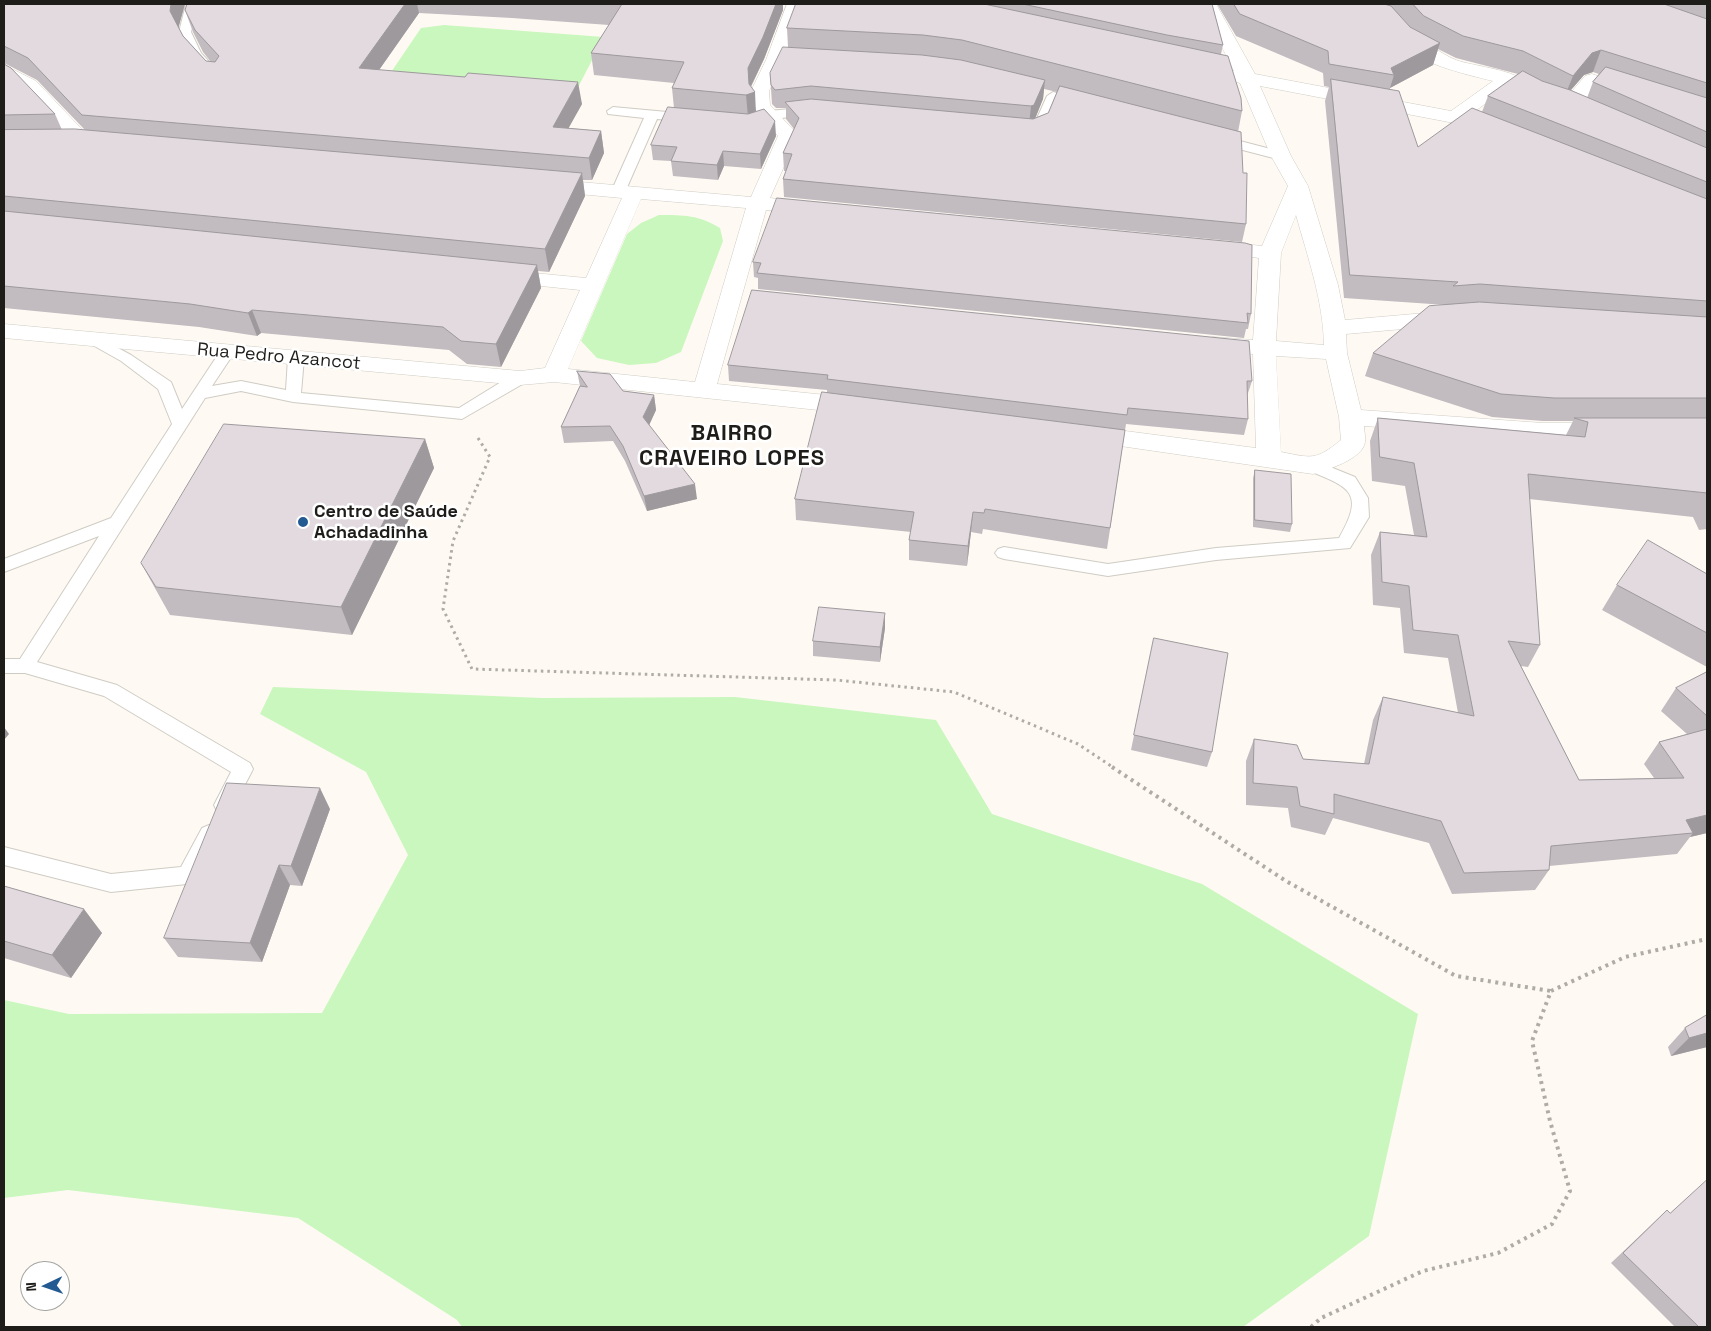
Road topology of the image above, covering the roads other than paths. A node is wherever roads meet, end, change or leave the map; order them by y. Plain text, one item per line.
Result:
1 (192, 4) edge
2 (788, 5) edge
3 (854, 9) edge
4 (1205, 11) edge
5 (1392, 22) edge
6 (4, 70) edge
7 (1220, 74) edge
8 (1248, 78) junction
9 (219, 79) edge
10 (1508, 79) junction
11 (1036, 92) edge
12 (1533, 93) edge
13 (1053, 96) junction
14 (1645, 97) edge
15 (1551, 101) edge
16 (1088, 106) edge
17 (1569, 107) junction
18 (613, 111) dead end
19 (827, 112) edge
20 (652, 115) junction
21 (769, 115) junction
22 (1586, 115) edge
23 (1454, 117) junction
24 (700, 119) edge
25 (740, 122) edge
26 (1473, 124) edge
27 (1013, 131) edge
28 (1206, 136) edge
29 (59, 144) edge
30 (1281, 156) junction
31 (524, 183) edge
32 (1298, 186) junction
33 (626, 192) junction
34 (758, 203) junction
35 (833, 210) edge
36 (1197, 245) edge
37 (1270, 253) junction
38 (484, 274) edge
39 (592, 285) junction
40 (1471, 316) edge
41 (1335, 328) junction
42 (4, 331) edge
43 (94, 340) junction
44 (1188, 341) edge
45 (1264, 348) junction
46 (226, 352) junction
47 (1336, 353) junction
48 (296, 358) junction
49 (554, 375) junction
50 (520, 378) junction
51 (704, 389) junction
52 (200, 394) junction
53 (293, 397) junction
54 (877, 408) edge
55 (1351, 417) junction
56 (180, 424) junction
57 (1062, 431) edge
58 (1630, 431) edge
59 (1269, 458) junction
60 (1313, 466) junction
61 (118, 522) junction
62 (1004, 554) dead end
63 (4, 566) edge
64 (4, 666) edge
65 (25, 666) junction
66 (4, 856) edge

1 - 9 lane
2 - 3 street
2 - 21 street
4 - 8 street
5 - 10 street
6 - 29 street
7 - 8 street
8 - 23 street
8 - 30 street
10 - 12 street
10 - 23 street
11 - 13 lane
13 - 16 lane
13 - 27 lane
14 - 17 street
15 - 17 street
17 - 22 street
18 - 20 lane
19 - 21 lane
20 - 24 lane
20 - 33 lane
21 - 25 lane
21 - 34 street
23 - 26 street
28 - 30 lane
30 - 32 street
31 - 33 street
32 - 37 street
32 - 41 street
33 - 34 street
33 - 39 street
34 - 35 street
34 - 51 street
36 - 37 street
37 - 45 street
38 - 39 street
39 - 49 street
40 - 41 street
41 - 47 street
42 - 43 street, Rua Pedro Azancot
43 - 46 street, Rua Pedro Azancot
43 - 56 lane
44 - 45 street
45 - 47 street
45 - 59 street
46 - 48 street, Rua Pedro Azancot
46 - 52 lane
47 - 55 street
48 - 50 street, Rua Pedro Azancot
48 - 53 lane
49 - 50 street, Rua Pedro Azancot
49 - 51 street, Rua Pedro Azancot
50 - 53 lane
51 - 54 street, Rua Pedro Azancot
52 - 53 lane
52 - 56 lane
55 - 58 street
55 - 60 street
56 - 61 lane
57 - 59 street
59 - 60 street
60 - 62 lane
61 - 63 lane
61 - 65 lane
64 - 65 lane
65 - 66 lane

